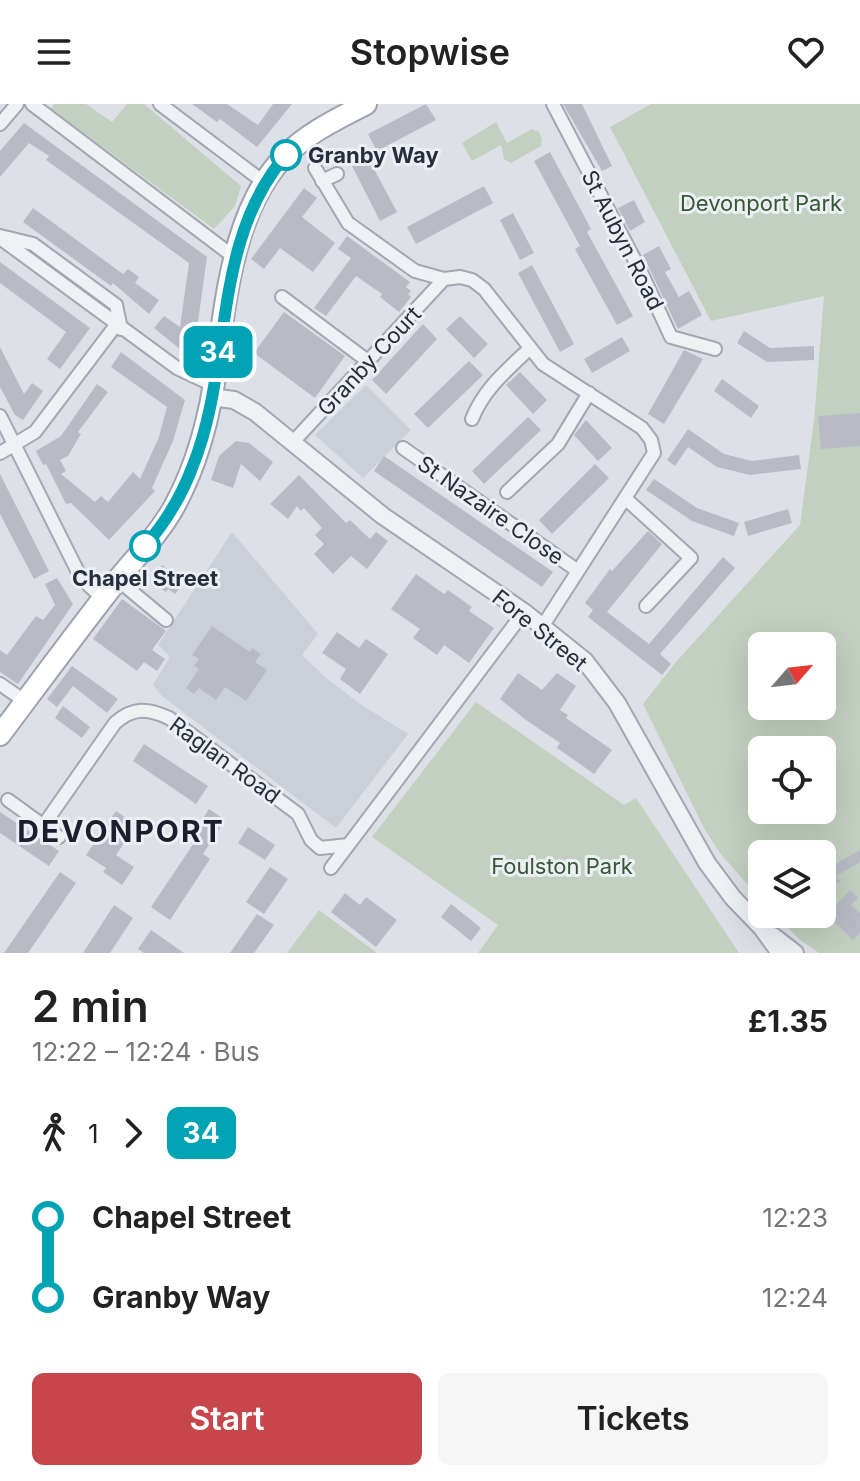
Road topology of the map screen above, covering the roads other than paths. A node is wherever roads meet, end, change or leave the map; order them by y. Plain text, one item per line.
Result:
1 (17, 104) edge
2 (32, 104) edge
3 (160, 104) edge
4 (366, 104) edge
5 (553, 104) edge
6 (0, 124) edge
7 (315, 168) dead end
8 (337, 174) dead end
9 (322, 181) junction
10 (265, 183) junction
11 (0, 237) edge
12 (234, 257) junction
13 (444, 279) junction
14 (282, 297) dead end
15 (307, 299) dead end
16 (299, 310) junction
17 (119, 327) junction
18 (529, 349) junction
19 (715, 349) dead end
20 (369, 362) junction
21 (212, 391) junction
22 (589, 393) junction
23 (0, 416) edge
24 (472, 419) dead end
25 (293, 442) junction
26 (15, 446) junction
27 (403, 448) dead end
28 (0, 453) edge
29 (507, 492) dead end
30 (626, 499) junction
31 (578, 571) junction
32 (118, 580) junction
33 (103, 599) junction
34 (646, 606) dead end
35 (524, 612) junction
36 (166, 620) dead end
37 (542, 627) junction
38 (0, 684) edge
39 (26, 702) junction
40 (0, 735) edge
41 (8, 800) dead end
42 (43, 826) junction
43 (59, 837) dead end
44 (348, 845) junction
45 (331, 868) dead end
46 (748, 914) edge
47 (762, 928) joint
48 (780, 953) edge
49 (795, 953) edge

1 - 6 street
2 - 12 street
3 - 10 street
4 - 10 main road
5 - 19 street, St Aubyn Road
7 - 9 street
8 - 9 street
9 - 13 street
10 - 12 main road
11 - 17 street, Fore Street
12 - 21 main road
13 - 18 street
13 - 20 street, Granby Court
14 - 16 street
15 - 16 street
16 - 20 street
17 - 21 street, Fore Street
17 - 26 street
18 - 22 street
18 - 24 street
20 - 25 street, Granby Court
21 - 25 street, Fore Street
21 - 32 main road
22 - 29 street
22 - 30 street
23 - 26 street
25 - 35 street, Fore Street
26 - 28 street
26 - 33 street
27 - 31 street, St Nazaire Close
30 - 31 street
30 - 34 street
31 - 37 street
32 - 33 main road
32 - 36 street
33 - 39 main road
35 - 37 street, Fore Street
35 - 44 street
37 - 46 street, Fore Street
38 - 39 street
39 - 40 main road
41 - 42 street
42 - 43 street
42 - 44 street, Raglan Road
44 - 45 street
47 - 48 street, Fore Street
47 - 49 street

